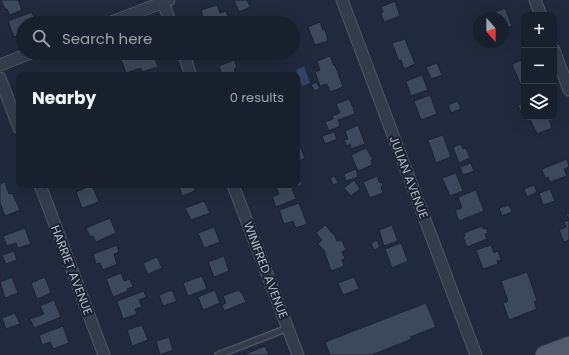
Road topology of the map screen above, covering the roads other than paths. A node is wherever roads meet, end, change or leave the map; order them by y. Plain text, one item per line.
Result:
1 (342, 0) edge
2 (535, 0) edge
3 (165, 1) edge
4 (540, 12) edge
5 (127, 16) edge
6 (169, 16) edge
7 (557, 58) edge
8 (16, 59) edge
9 (186, 60) edge
10 (0, 65) edge
11 (190, 72) edge
12 (0, 78) edge
13 (569, 90) edge
14 (16, 120) edge
15 (41, 188) edge
16 (234, 188) edge
17 (288, 328) junction
18 (569, 346) edge
19 (104, 355) edge
20 (218, 355) edge
21 (298, 355) edge
22 (476, 355) edge
23 (545, 355) edge

1 - 22 street, JULIAN AVENUE
2 - 4 street
3 - 5 street
3 - 6 street
7 - 13 street
8 - 10 street
9 - 11 street
12 - 14 street
15 - 19 street, HARRIET AVENUE
16 - 17 street, WINIFRED AVENUE
17 - 20 lane
17 - 21 street, WINIFRED AVENUE
18 - 23 main road

